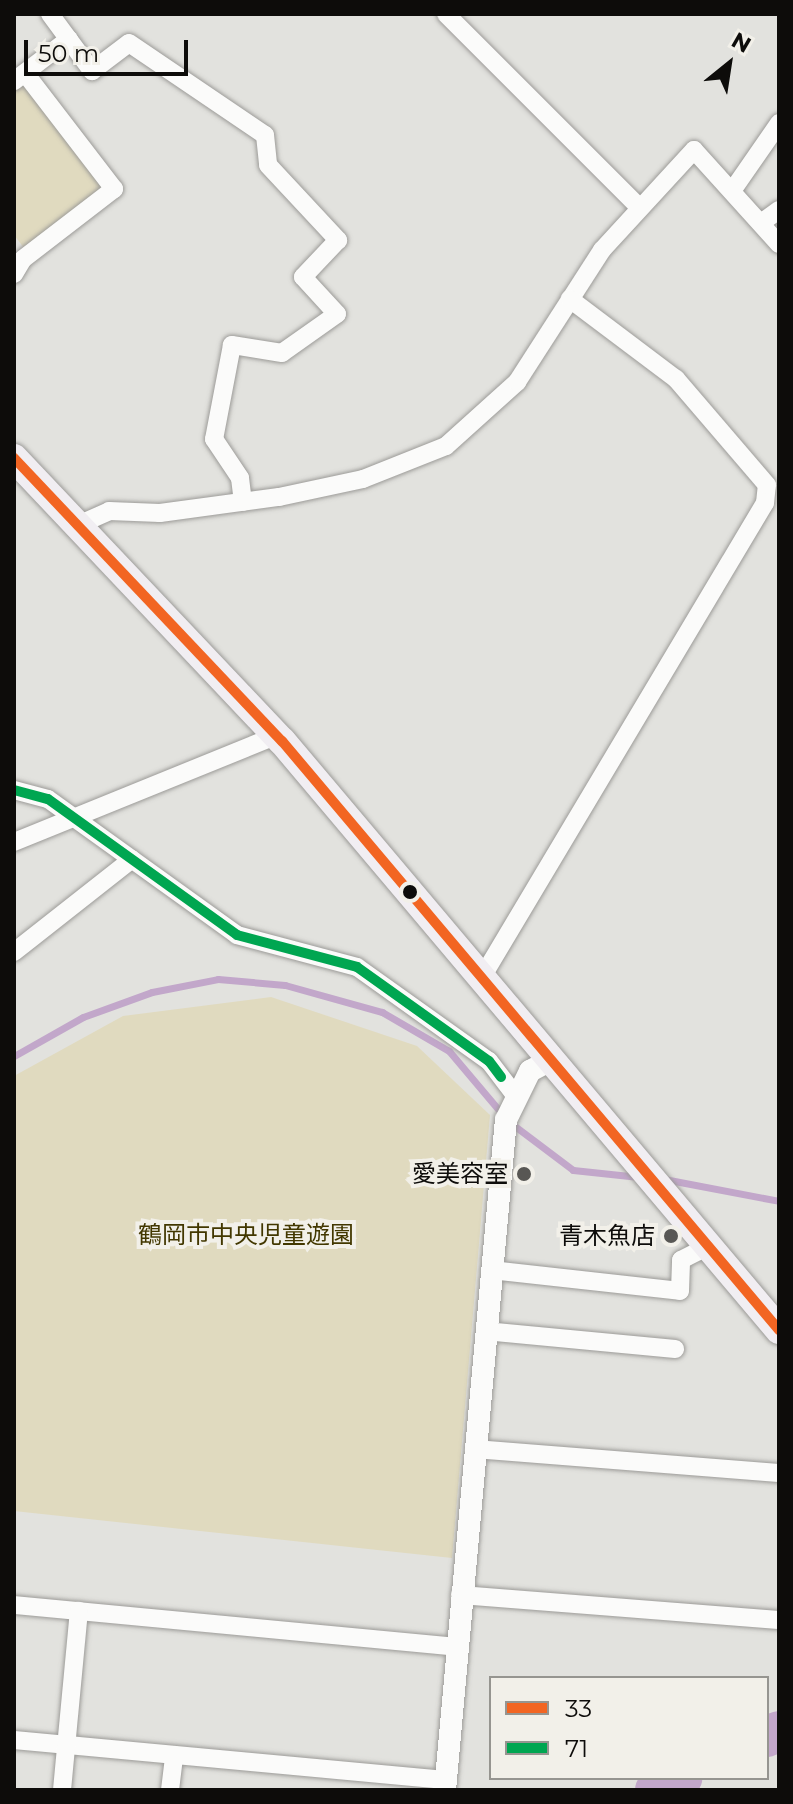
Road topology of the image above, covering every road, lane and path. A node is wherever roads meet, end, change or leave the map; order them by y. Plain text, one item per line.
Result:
1 (50, 14) edge
2 (446, 14) edge
3 (69, 39) junction
4 (19, 77) edge
5 (779, 123) edge
6 (732, 191) junction
7 (640, 208) junction
8 (779, 210) edge
9 (761, 223) junction
10 (779, 244) edge
11 (17, 260) edge
12 (570, 299) junction
13 (14, 458) edge
14 (243, 502) junction
15 (78, 525) junction
16 (277, 735) junction
17 (14, 790) edge
18 (73, 819) junction
19 (14, 842) edge
20 (132, 859) junction
21 (14, 952) edge
22 (481, 979) junction
23 (553, 1059) junction
24 (515, 1095) junction
25 (709, 1246) junction
26 (491, 1270) junction
27 (779, 1330) edge
28 (485, 1331) junction
29 (675, 1349) dead end
30 (474, 1449) junction
31 (779, 1473) edge
32 (460, 1595) junction
33 (14, 1605) edge
34 (79, 1611) junction
35 (779, 1620) edge
36 (456, 1647) junction
37 (14, 1740) edge
38 (66, 1745) junction
39 (174, 1755) junction
40 (446, 1778) edge
41 (62, 1790) edge
42 (170, 1790) edge

1 - 3 street
2 - 7 street
3 - 4 street
3 - 14 street
4 - 11 street
5 - 6 street
6 - 7 street
6 - 9 street
7 - 12 street
8 - 9 street
9 - 10 street
12 - 14 street
12 - 22 street
13 - 15 main road
14 - 15 street
15 - 16 main road
16 - 18 street
16 - 22 main road
17 - 18 street
18 - 19 street
18 - 20 street
20 - 21 street
20 - 24 street
22 - 23 main road
23 - 24 street
23 - 25 main road
24 - 26 street
25 - 26 street
25 - 27 main road
26 - 28 street
28 - 29 street
28 - 30 street
30 - 31 street
30 - 32 street
32 - 35 street
32 - 36 street
33 - 34 street
34 - 36 street
34 - 38 street
36 - 40 street
37 - 38 street
38 - 39 street
38 - 41 street
39 - 40 street
39 - 42 street

